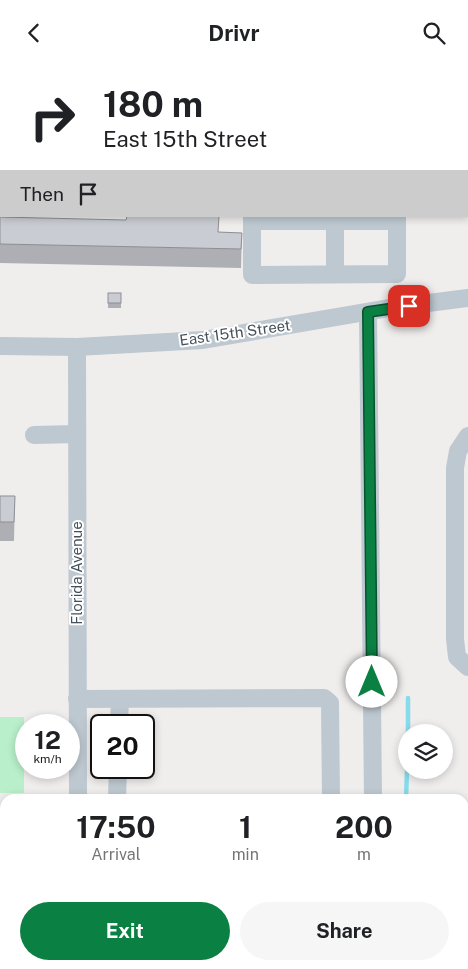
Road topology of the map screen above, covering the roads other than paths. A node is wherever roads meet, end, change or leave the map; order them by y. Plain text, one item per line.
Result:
1 (252, 218) edge
2 (335, 219) edge
3 (397, 219) edge
4 (335, 274) junction
5 (468, 298) edge
6 (368, 312) junction
7 (0, 346) edge
8 (77, 347) junction
9 (77, 434) junction
10 (34, 435) dead end
11 (468, 436) edge
12 (468, 667) edge
13 (77, 699) junction
14 (120, 699) junction
15 (119, 714) edge
16 (118, 779) edge
17 (78, 794) edge
18 (117, 794) edge
19 (331, 794) edge
20 (373, 794) edge

1 - 2 street
1 - 4 street
2 - 3 street
2 - 4 street
3 - 4 street
5 - 6 street, East 15th Street
6 - 8 street, East 15th Street
6 - 20 street
7 - 8 street, East 15th Street
8 - 9 street, Florida Avenue
9 - 10 street
9 - 13 street, Florida Avenue
11 - 12 street
13 - 14 street
13 - 17 street, Florida Avenue
14 - 15 street
14 - 19 street
16 - 18 street

